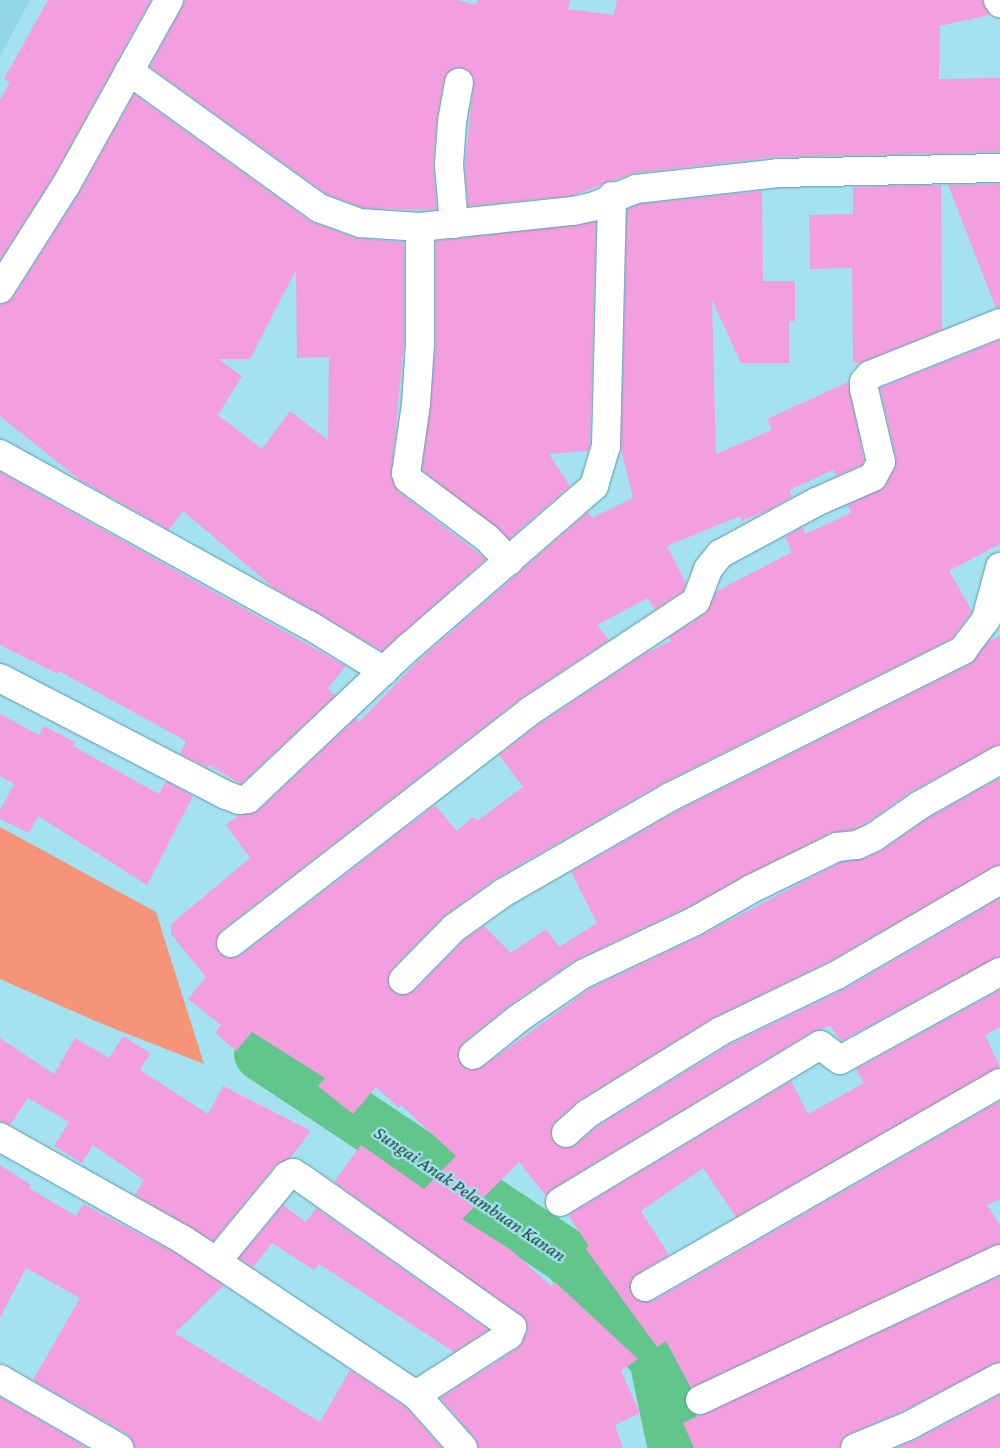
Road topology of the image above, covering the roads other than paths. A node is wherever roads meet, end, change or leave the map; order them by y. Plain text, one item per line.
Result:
1 (169, 0) edge
2 (129, 71) junction
3 (459, 83) dead end
4 (1000, 168) edge
5 (612, 196) junction
6 (454, 224) junction
7 (420, 227) junction
8 (0, 289) edge
9 (1000, 323) edge
10 (0, 454) edge
11 (509, 561) junction
12 (1000, 567) edge
13 (384, 671) junction
14 (0, 678) edge
15 (1000, 760) edge
16 (1000, 880) edge
17 (231, 943) dead end
18 (1000, 972) edge
19 (404, 980) dead end
20 (473, 1055) dead end
21 (1000, 1083) edge
22 (566, 1133) dead end
23 (0, 1137) edge
24 (560, 1202) dead end
25 (1000, 1259) edge
26 (216, 1262) junction
27 (645, 1287) dead end
28 (1000, 1377) edge
29 (0, 1379) edge
30 (416, 1395) junction
31 (700, 1400) dead end
32 (119, 1448) edge
33 (464, 1448) edge
34 (855, 1448) edge

1 - 2 street
2 - 7 street
2 - 8 street
3 - 6 street
4 - 5 street
5 - 6 street
5 - 11 street
6 - 7 street
7 - 11 street
9 - 17 street
10 - 13 street
11 - 13 street
12 - 19 street
13 - 14 street
15 - 20 street
16 - 22 street
18 - 24 street
21 - 27 street
23 - 26 street
25 - 31 street
26 - 30 street
26 - 30 street
28 - 34 street
29 - 32 street
30 - 33 street

